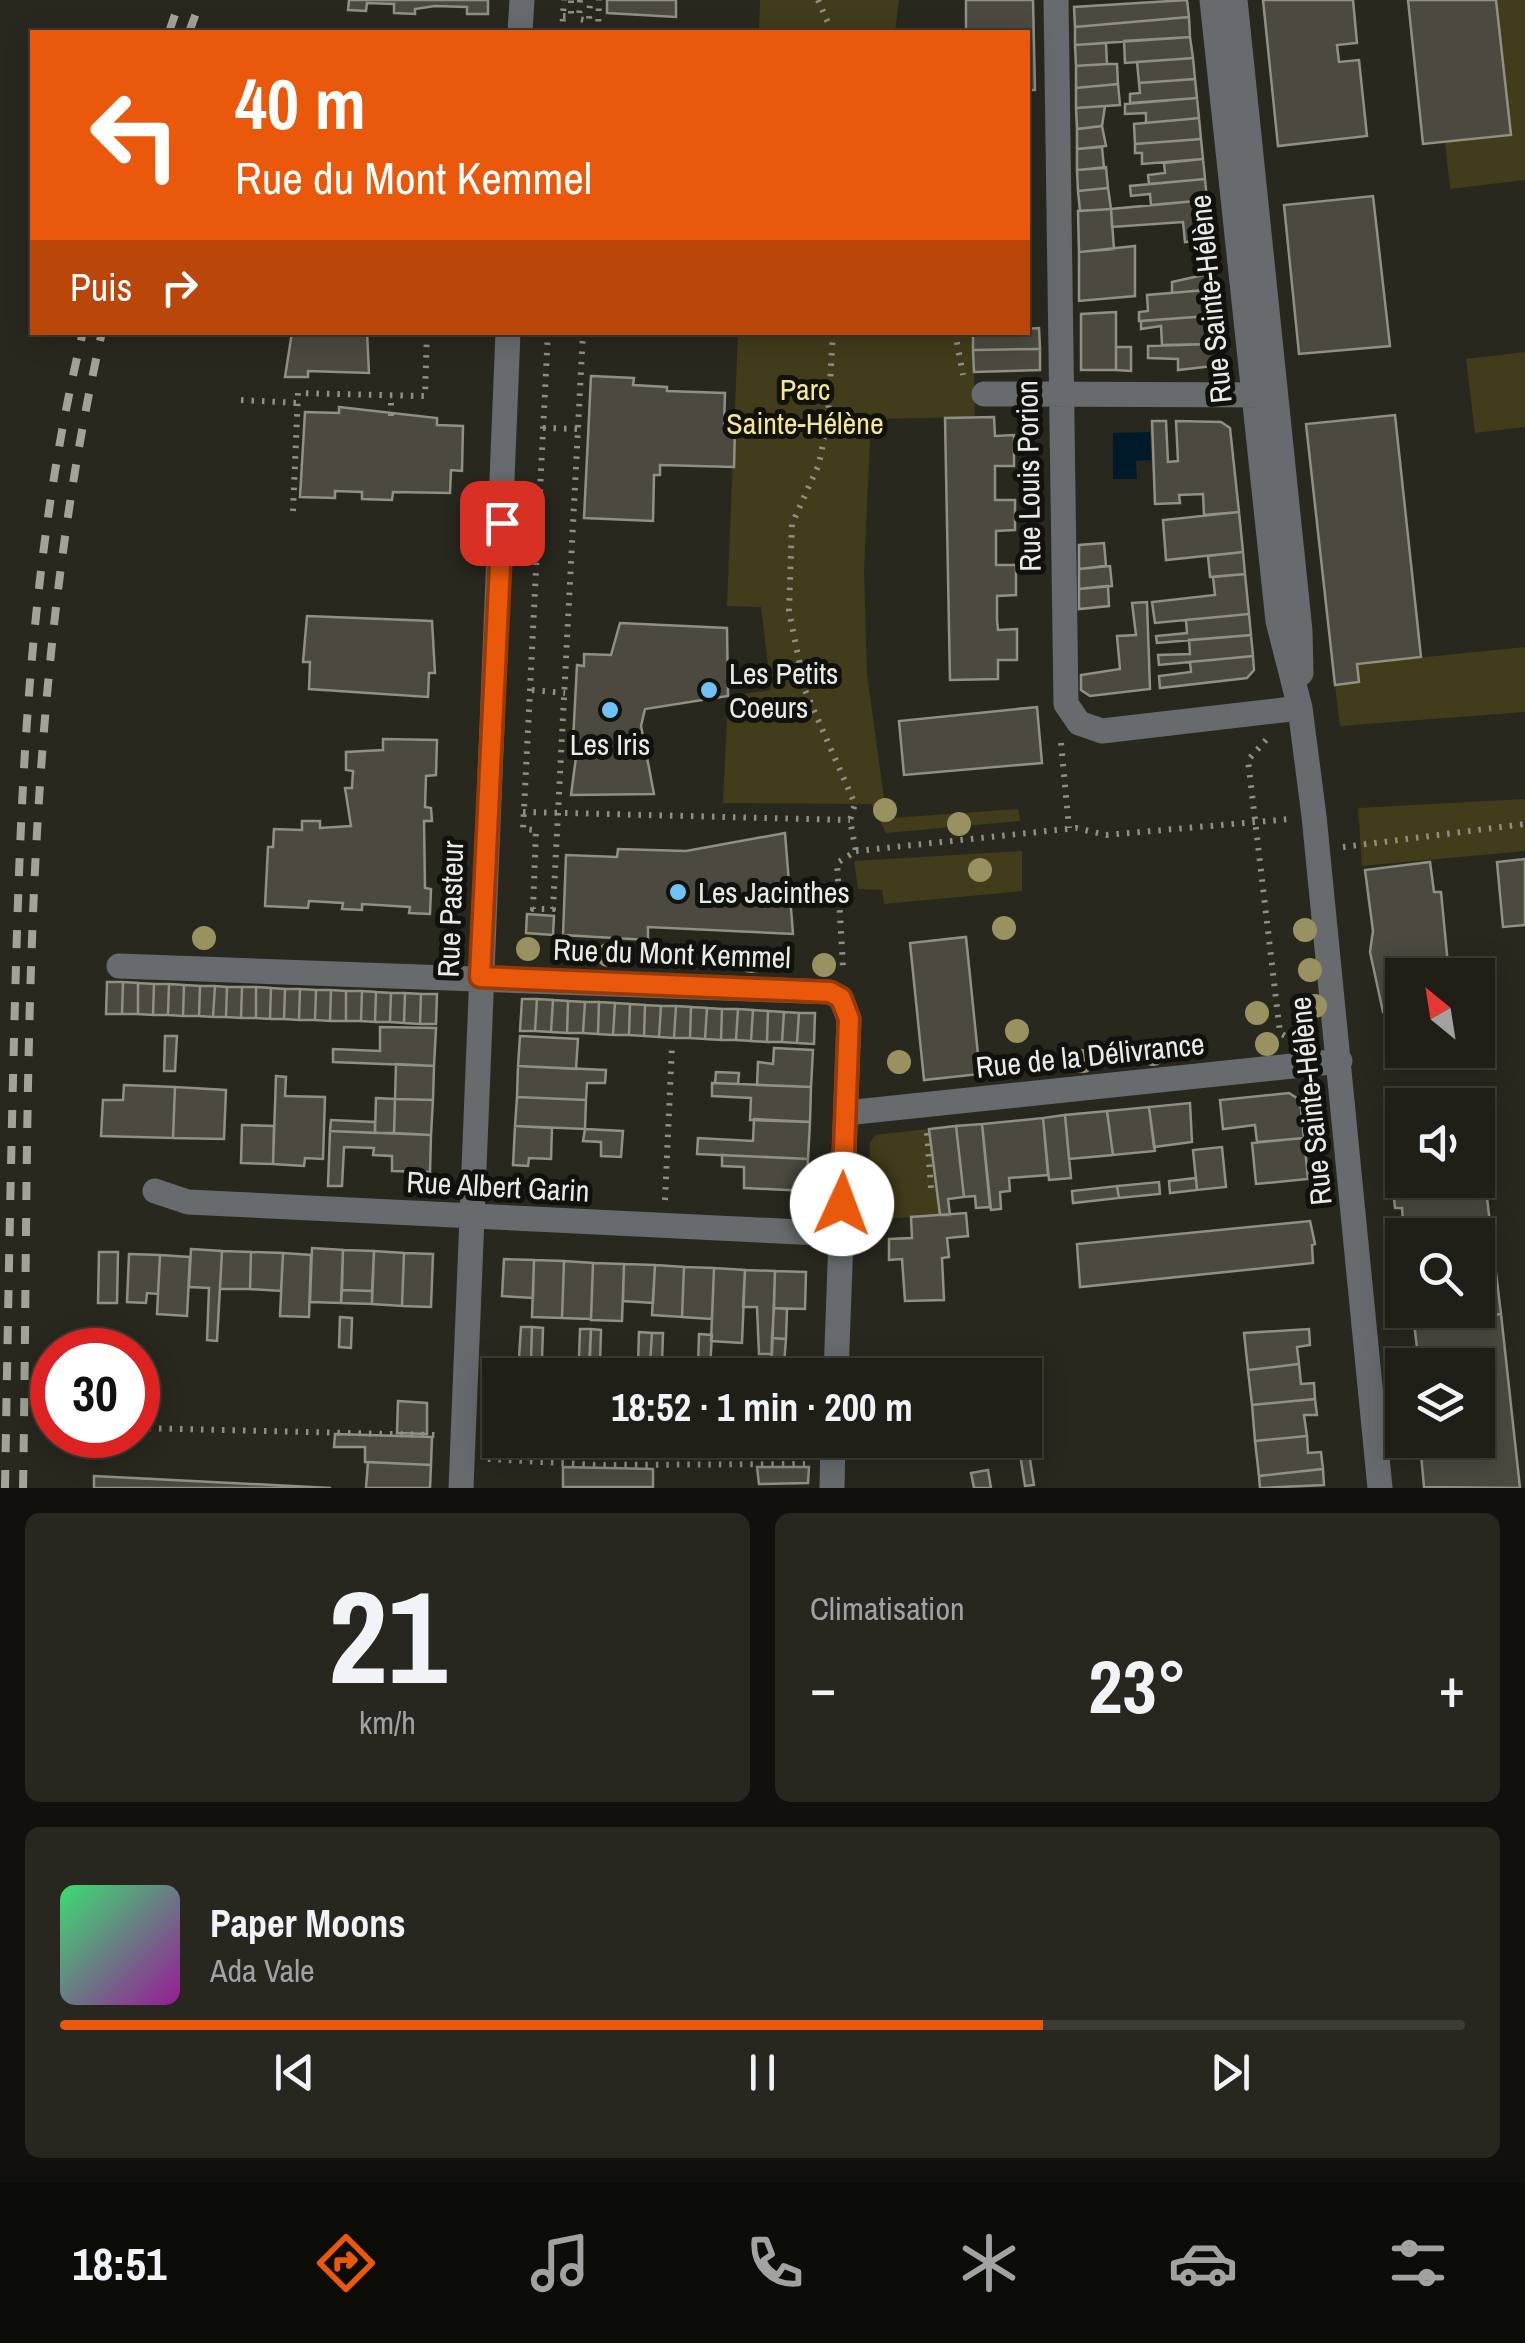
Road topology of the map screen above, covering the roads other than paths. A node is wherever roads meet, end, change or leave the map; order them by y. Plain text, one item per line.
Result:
1 (522, 0) edge
2 (1056, 0) edge
3 (1212, 0) edge
4 (1235, 0) edge
5 (520, 30) edge
6 (508, 335) edge
7 (984, 394) dead end
8 (1059, 395) junction
9 (1264, 395) junction
10 (1300, 708) junction
11 (120, 966) dead end
12 (480, 977) junction
13 (1340, 1062) junction
14 (846, 1113) junction
15 (154, 1191) dead end
16 (470, 1218) junction
17 (841, 1234) junction
18 (837, 1358) edge
19 (461, 1488) edge
20 (1380, 1488) edge

1 - 5 street
2 - 8 street, Rue Louis Porion
3 - 9 street, Rue Sainte-Hélène
4 - 9 street, Rue Sainte-Hélène
6 - 12 street, Rue Pasteur
7 - 8 street
8 - 9 street
8 - 10 street, Rue Louis Porion
9 - 10 street, Rue Sainte-Hélène
10 - 13 street, Rue Sainte-Hélène
11 - 12 street, Rue du Mont Kemmel
12 - 14 street, Rue du Mont Kemmel
12 - 16 street, Rue Pasteur
13 - 14 street, Rue de la Délivrance
13 - 20 street, Rue Sainte-Hélène
14 - 17 street, Rue du Mont Kemmel
15 - 16 street, Rue Albert Garin
16 - 17 street, Rue Albert Garin
16 - 19 street, Rue Pasteur
17 - 18 street, Rue du Mont Kemmel

